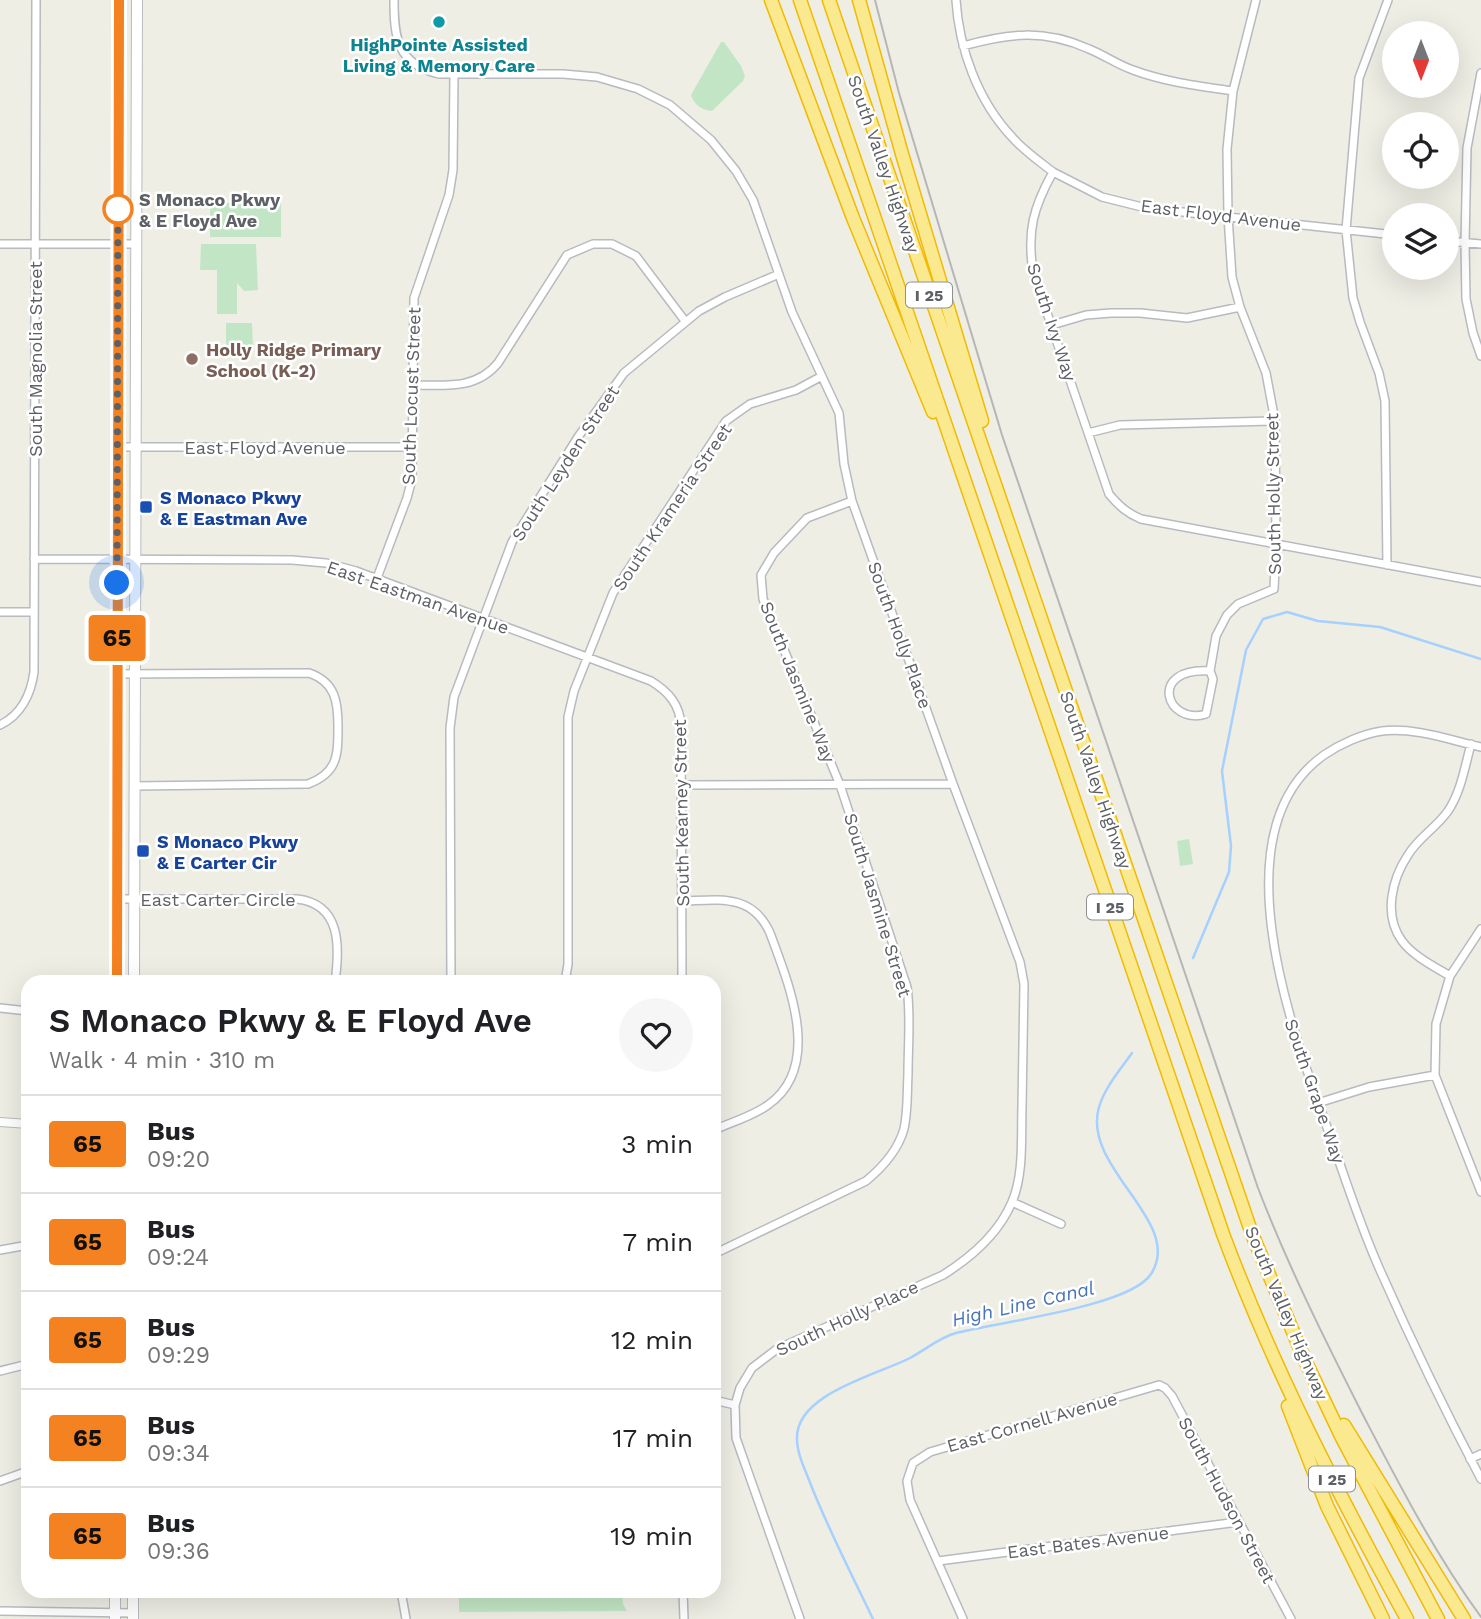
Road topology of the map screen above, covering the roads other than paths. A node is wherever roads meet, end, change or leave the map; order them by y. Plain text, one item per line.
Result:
1 (36, 0) edge
2 (119, 0) edge
3 (137, 0) edge
4 (394, 0) edge
5 (771, 0) edge
6 (800, 0) edge
7 (829, 0) edge
8 (859, 0) edge
9 (956, 0) edge
10 (1256, 0) edge
11 (1388, 0) edge
12 (963, 46) junction
13 (1481, 73) edge
14 (454, 74) junction
15 (1233, 91) junction
16 (1053, 172) junction
17 (1228, 216) junction
18 (1346, 230) junction
19 (1382, 234) edge
20 (1459, 242) edge
21 (1465, 243) junction
22 (0, 244) edge
23 (35, 244) junction
24 (118, 244) junction
25 (136, 244) junction
26 (1481, 244) edge
27 (779, 274) junction
28 (1240, 307) junction
29 (685, 321) junction
30 (1052, 325) junction
31 (1481, 356) edge
32 (822, 376) junction
33 (413, 385) junction
34 (1275, 421) junction
35 (1088, 433) junction
36 (117, 447) junction
37 (136, 447) junction
38 (413, 447) junction
39 (963, 476) junction
40 (852, 501) junction
41 (1276, 545) junction
42 (34, 559) junction
43 (117, 559) junction
44 (136, 559) junction
45 (1387, 565) junction
46 (377, 578) junction
47 (1481, 582) edge
48 (1031, 590) junction
49 (0, 612) edge
50 (34, 612) junction
51 (482, 618) junction
52 (588, 657) junction
53 (1210, 671) junction
54 (117, 674) junction
55 (135, 674) junction
56 (0, 725) edge
57 (1471, 744) junction
58 (1481, 747) edge
59 (682, 785) junction
60 (840, 785) junction
61 (953, 785) junction
62 (134, 786) junction
63 (117, 899) junction
64 (135, 899) junction
65 (682, 901) junction
66 (1481, 929) edge
67 (117, 975) edge
68 (134, 975) edge
69 (335, 975) edge
70 (451, 975) edge
71 (566, 975) edge
72 (682, 975) edge
73 (1450, 976) junction
74 (0, 1008) edge
75 (21, 1010) edge
76 (1435, 1075) junction
77 (1318, 1103) junction
78 (0, 1122) edge
79 (21, 1124) edge
80 (721, 1127) edge
81 (1481, 1192) edge
82 (1012, 1202) junction
83 (1061, 1224) dead end
84 (21, 1246) edge
85 (0, 1250) edge
86 (721, 1251) edge
87 (1263, 1336) junction
88 (1304, 1358) junction
89 (21, 1366) edge
90 (0, 1371) edge
91 (1159, 1385) joint
92 (721, 1402) edge
93 (735, 1405) junction
94 (1481, 1454) edge
95 (1470, 1459) junction
96 (21, 1474) edge
97 (1481, 1479) edge
98 (0, 1481) edge
99 (1238, 1522) junction
100 (938, 1561) junction
101 (115, 1598) edge
102 (133, 1598) edge
103 (402, 1598) edge
104 (683, 1598) edge
105 (0, 1611) edge
106 (115, 1616) edge
107 (133, 1616) edge
108 (406, 1619) edge
109 (684, 1619) edge
110 (800, 1619) edge
111 (963, 1619) edge
112 (1291, 1619) edge
113 (1383, 1619) edge
114 (1407, 1619) edge
115 (1438, 1619) edge
116 (1464, 1619) edge

1 - 23 street, South Magnolia Street
2 - 24 main road
3 - 25 main road
4 - 14 street
5 - 39 highway
6 - 39 highway, South Valley Highway / I 25
7 - 48 highway, South Valley Highway / I 25
8 - 48 highway
9 - 12 street
10 - 15 street, South Holly Street
11 - 18 street
12 - 15 street
12 - 16 street
13 - 21 street
14 - 27 street, South Holly Place
14 - 33 street, South Locust Street
15 - 17 street, South Holly Street
16 - 17 street, East Floyd Avenue
16 - 30 street, South Ivy Way
17 - 18 street, East Floyd Avenue
17 - 28 street, South Holly Street
18 - 19 street, East Floyd Avenue
18 - 45 street
20 - 21 street
21 - 26 street
21 - 31 street
22 - 23 street
23 - 24 street
23 - 42 street, South Magnolia Street
24 - 25 street
24 - 36 main road
25 - 37 main road
27 - 29 street, South Leyden Street
27 - 32 street, South Holly Place
28 - 30 street
28 - 34 street, South Holly Street
29 - 33 street
29 - 51 street, South Leyden Street
30 - 35 street, South Ivy Way
32 - 40 street, South Holly Place
32 - 52 street, South Krameria Street
33 - 38 street, South Locust Street
34 - 35 street
34 - 41 street, South Holly Street
35 - 41 street, South Ivy Way
36 - 37 street, East Floyd Avenue
36 - 43 main road
37 - 38 street, East Floyd Avenue
37 - 44 main road
38 - 46 street, South Locust Street
39 - 87 highway, South Valley Highway / I 25
40 - 60 street, South Jasmine Way
40 - 61 street, South Holly Place
41 - 45 street
41 - 53 street, South Holly Street
42 - 43 street, East Eastman Avenue
42 - 50 street, South Magnolia Street
43 - 44 street, East Eastman Avenue
43 - 54 main road
44 - 46 street, East Eastman Avenue
44 - 55 main road
45 - 47 street
46 - 51 street, East Eastman Avenue
48 - 88 highway, South Valley Highway / I 25
49 - 50 street
50 - 56 street, South Magnolia Street
51 - 52 street, East Eastman Avenue
51 - 70 street, South Leyden Street
52 - 59 street, South Kearney Street
52 - 71 street, South Krameria Street
53 - 53 street, South Holly Street
54 - 55 street
54 - 63 main road
55 - 62 main road
55 - 62 street
57 - 58 street
57 - 73 street
57 - 77 street, South Grape Way
59 - 60 street
59 - 65 street, South Kearney Street
60 - 61 street
60 - 86 street, South Jasmine Street
61 - 82 street, South Holly Place
62 - 64 main road
63 - 64 street, East Carter Circle
63 - 67 main road
64 - 68 main road
64 - 69 street, East Carter Circle
65 - 72 street, South Kearney Street
65 - 80 street
66 - 73 street
73 - 76 street
74 - 75 street
76 - 77 street
76 - 81 street
77 - 95 street, South Grape Way
78 - 79 street
82 - 83 street
82 - 93 street, South Holly Place
84 - 85 street
87 - 113 highway
87 - 114 highway, South Valley Highway / I 25
88 - 115 highway, South Valley Highway / I 25
88 - 116 highway
89 - 90 street
91 - 99 street, South Hudson Street
91 - 100 street, East Cornell Avenue
92 - 93 street
93 - 110 street, South Holly Place
94 - 95 street
95 - 97 street, South Grape Way
96 - 98 street
99 - 100 street, East Bates Avenue
99 - 112 street, South Hudson Street
100 - 111 street
101 - 106 main road
102 - 107 main road
103 - 108 street
104 - 109 street
105 - 106 street
106 - 107 street

